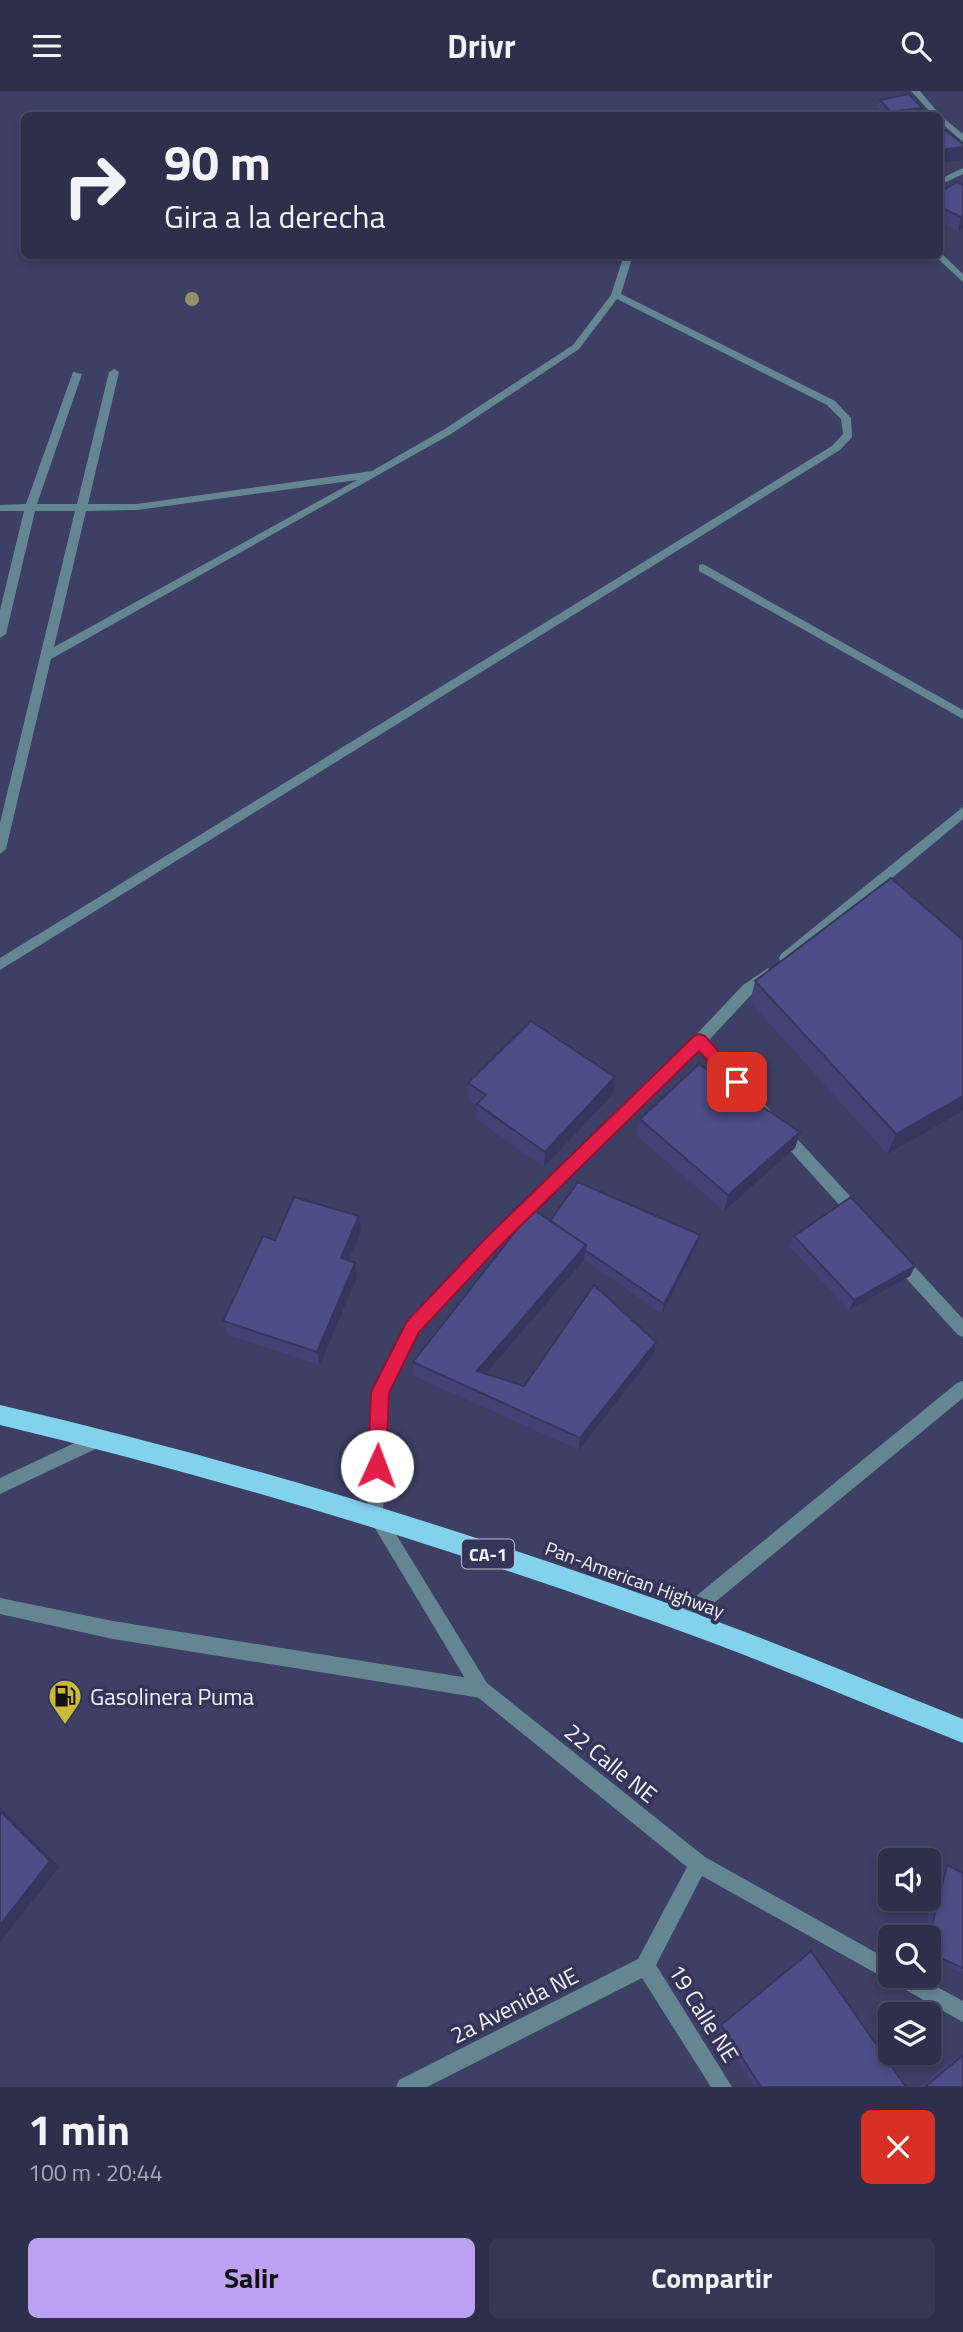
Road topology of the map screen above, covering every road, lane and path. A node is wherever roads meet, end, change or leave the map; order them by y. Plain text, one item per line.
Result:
1 (915, 91) edge
2 (934, 112) edge
3 (943, 121) edge
4 (963, 139) edge
5 (963, 171) edge
6 (943, 181) edge
7 (628, 259) edge
8 (943, 259) edge
9 (963, 279) edge
10 (616, 295) junction
11 (114, 372) dead end
12 (77, 374) dead end
13 (375, 474) junction
14 (0, 508) edge
15 (30, 508) junction
16 (81, 508) junction
17 (704, 568) dead end
18 (0, 634) edge
19 (46, 657) junction
20 (963, 715) edge
21 (963, 812) edge
22 (0, 849) edge
23 (0, 965) edge
24 (699, 1041) junction
25 (869, 1227) edge
26 (888, 1248) edge
27 (963, 1330) edge
28 (963, 1388) edge
29 (0, 1415) edge
30 (102, 1438) junction
31 (0, 1486) edge
32 (375, 1515) junction
33 (0, 1606) edge
34 (680, 1620) junction
35 (481, 1689) junction
36 (963, 1731) edge
37 (698, 1864) junction
38 (878, 1965) edge
39 (645, 1966) junction
40 (920, 1988) edge
41 (963, 2012) edge
42 (406, 2087) edge
43 (722, 2087) edge

1 - 2 street
3 - 4 street
5 - 6 street
7 - 10 street
8 - 9 street
10 - 13 street
10 - 23 street
11 - 16 street
12 - 15 street
13 - 16 street
13 - 19 street
14 - 15 street
15 - 16 street
15 - 18 street
16 - 19 street
17 - 20 street
19 - 22 street
21 - 24 street
24 - 25 street
24 - 32 street
26 - 27 street
28 - 34 street
29 - 30 highway, Pan-American Highway / CA-1
30 - 31 street
30 - 32 highway, Pan-American Highway / CA-1
32 - 34 highway, Pan-American Highway / CA-1
32 - 35 street, 22 Calle NE
33 - 35 street
34 - 36 highway, Pan-American Highway / CA-1
35 - 37 street, 22 Calle NE
37 - 38 street, 22 Calle NE
37 - 39 street
39 - 42 street, 2a Avenida NE
39 - 43 street, 19 Calle NE
40 - 41 street

